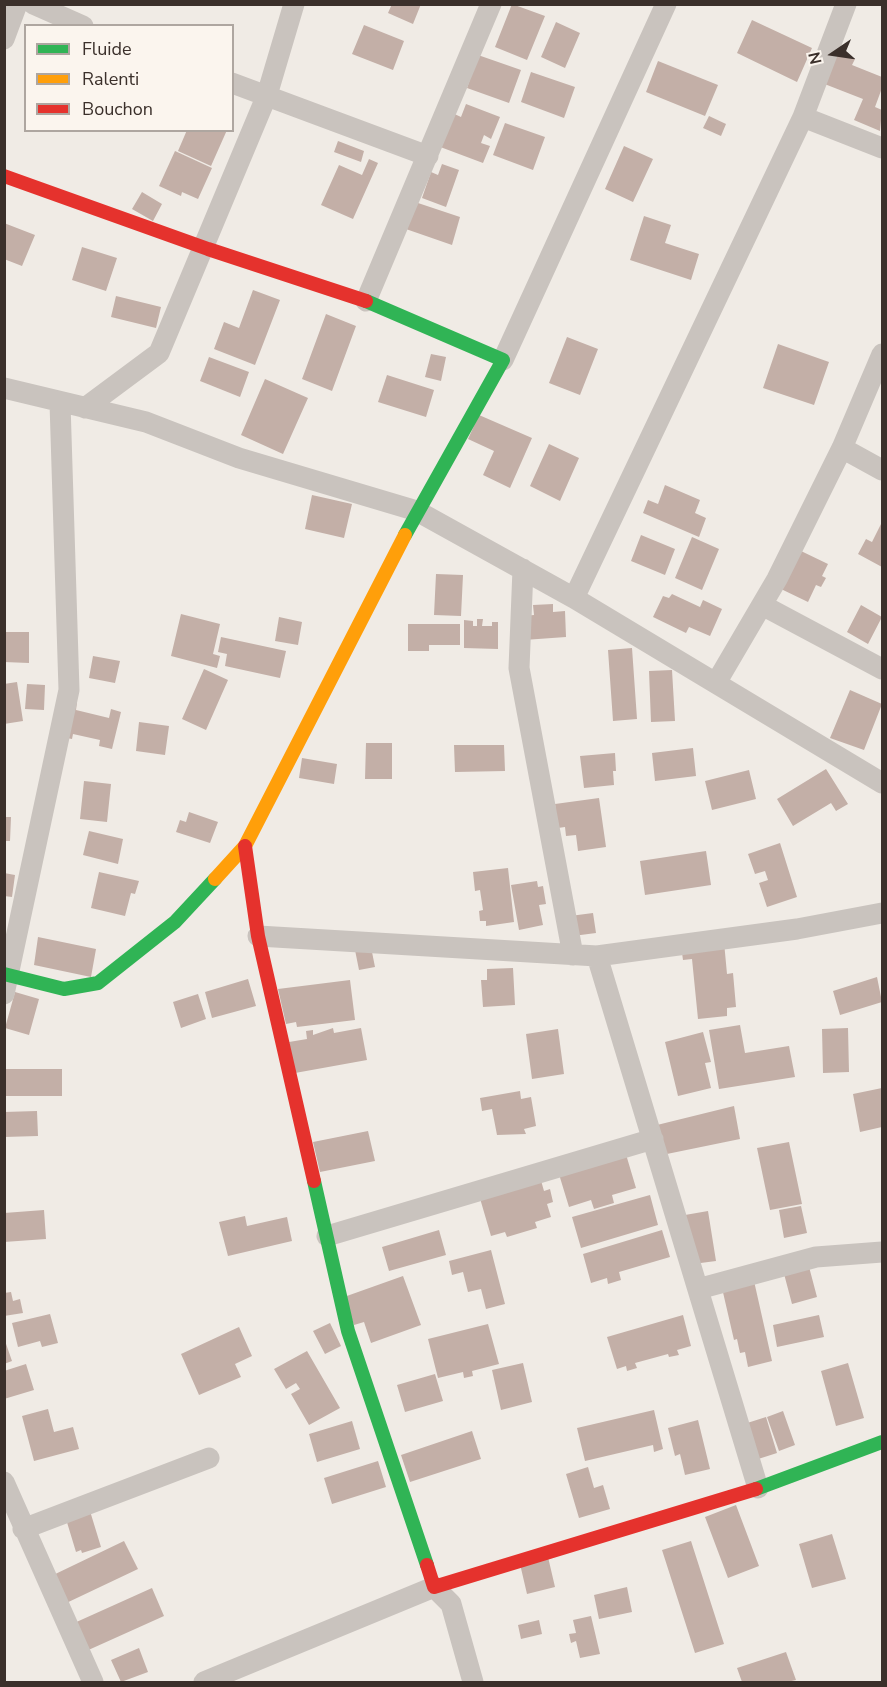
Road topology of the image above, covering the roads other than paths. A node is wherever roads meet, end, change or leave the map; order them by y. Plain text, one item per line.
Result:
1 (17, 4) edge
2 (33, 4) edge
3 (294, 4) edge
4 (490, 4) edge
5 (666, 4) edge
6 (846, 4) edge
7 (78, 24) edge
8 (4, 39) edge
9 (234, 83) edge
10 (267, 95) junction
11 (802, 117) junction
12 (882, 148) edge
13 (428, 156) junction
14 (4, 176) edge
15 (203, 247) junction
16 (366, 301) junction
17 (882, 354) edge
18 (503, 360) junction
19 (4, 388) edge
20 (60, 403) junction
21 (85, 408) junction
22 (842, 448) junction
23 (882, 470) edge
24 (417, 511) junction
25 (523, 570) junction
26 (574, 598) junction
27 (762, 605) junction
28 (882, 669) edge
29 (716, 683) junction
30 (882, 783) edge
31 (245, 846) junction
32 (882, 913) edge
33 (258, 936) junction
34 (573, 955) junction
35 (597, 956) junction
36 (6, 981) edge
37 (653, 1139) junction
38 (327, 1236) junction
39 (882, 1252) edge
40 (698, 1288) junction
41 (882, 1442) edge
42 (209, 1458) dead end
43 (4, 1482) edge
44 (758, 1488) junction
45 (23, 1529) junction
46 (434, 1587) junction
47 (93, 1683) edge
48 (204, 1683) edge
49 (473, 1683) edge

1 - 8 street
2 - 7 street
3 - 10 street
4 - 13 street
5 - 18 street
6 - 11 street
9 - 10 street
10 - 13 street
10 - 15 street
11 - 12 street
11 - 26 street
13 - 16 street
14 - 15 street
15 - 16 street
15 - 21 street
16 - 18 street
17 - 22 street
18 - 24 street
19 - 20 street
20 - 21 street
20 - 36 street
21 - 24 street
22 - 23 street
22 - 27 street
24 - 25 street
24 - 31 street
25 - 26 street
25 - 34 street
26 - 29 street
27 - 28 street
27 - 29 street
29 - 30 street
31 - 33 street
31 - 36 street
32 - 35 street
33 - 34 street
33 - 38 street
34 - 35 street
35 - 37 street
37 - 38 street
37 - 40 street
38 - 46 street
39 - 40 street
40 - 44 street
41 - 44 street
42 - 45 street
43 - 45 street
44 - 46 street
45 - 47 street
46 - 48 street
46 - 49 street

